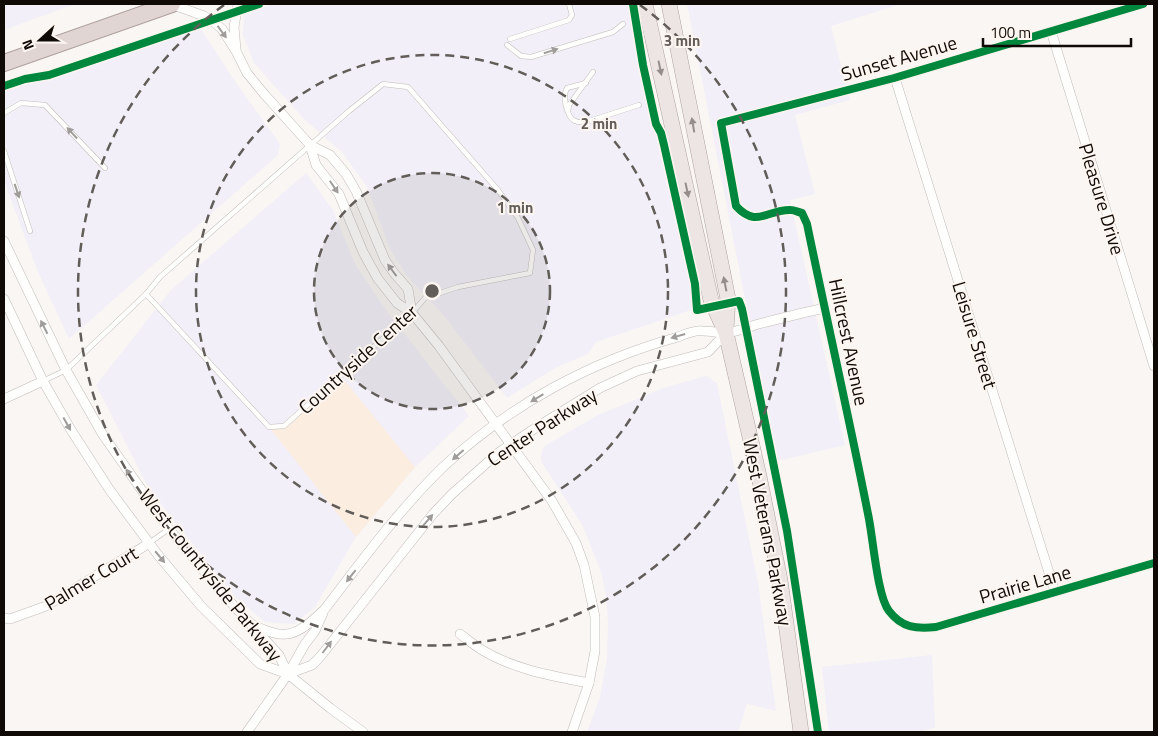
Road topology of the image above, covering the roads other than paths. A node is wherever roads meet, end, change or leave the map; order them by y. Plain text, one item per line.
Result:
1 (172, 4) edge
2 (238, 4) edge
3 (569, 4) edge
4 (645, 4) edge
5 (669, 4) edge
6 (1143, 4) edge
7 (623, 24) dead end
8 (1050, 31) junction
9 (510, 39) dead end
10 (507, 45) dead end
11 (236, 51) junction
12 (4, 63) edge
13 (593, 72) dead end
14 (896, 78) junction
15 (587, 82) junction
16 (638, 105) dead end
17 (568, 112) junction
18 (4, 113) edge
19 (721, 123) joint
20 (310, 145) junction
21 (4, 151) edge
22 (105, 168) dead end
23 (30, 231) dead end
24 (4, 241) edge
25 (146, 294) junction
26 (4, 299) edge
27 (825, 308) junction
28 (412, 313) junction
29 (726, 333) junction
30 (1154, 366) edge
31 (66, 370) junction
32 (44, 381) junction
33 (4, 399) edge
34 (496, 424) junction
35 (510, 443) junction
36 (169, 529) junction
37 (148, 544) junction
38 (1154, 563) edge
39 (1055, 592) junction
40 (324, 610) junction
41 (4, 618) edge
42 (251, 624) junction
43 (904, 625) joint
44 (460, 634) dead end
45 (288, 674) junction
46 (589, 683) junction
47 (246, 732) edge
48 (363, 732) edge
49 (572, 732) edge
50 (801, 732) edge

1 -> 11 street
1 - 12 highway
2 - 11 street
3 - 9 lane
4 -> 29 main road, West Veterans Parkway
29 -> 5 main road, West Veterans Parkway
6 - 8 street, Sunset Avenue
10 -> 7 lane
8 - 14 street, Sunset Avenue
8 - 30 street, Pleasure Drive
11 - 20 street
13 - 15 lane
14 - 19 street, Sunset Avenue
14 - 39 street, Leisure Street
15 - 17 lane
15 - 17 lane
16 - 17 lane
22 -> 18 lane
19 - 27 street, Hillcrest Avenue
20 - 25 lane, Countryside Center
20 -> 28 street
28 -> 20 street
20 - 28 lane, Countryside Center
21 -> 23 lane
31 -> 24 street, West Countryside Parkway
25 - 28 lane, Countryside Center
25 - 31 lane
26 - 32 street, West Countryside Parkway
27 - 29 street, Center Parkway
27 - 43 street, Hillcrest Avenue
28 - 34 street
29 -> 34 street, Center Parkway
29 - 35 street, Center Parkway
29 - 50 main road, West Veterans Parkway
31 - 32 lane
36 -> 31 street, West Countryside Parkway
32 - 33 street
32 -> 37 street, West Countryside Parkway
34 - 35 street
34 -> 40 street, Center Parkway
45 -> 35 street, Center Parkway
35 - 46 street
36 - 37 lane
36 - 42 street, West Countryside Parkway
37 - 41 street, Palmer Court
37 -> 45 street, West Countryside Parkway
38 - 39 street, Prairie Lane
39 - 43 street, Prairie Lane
40 - 42 street, Center Parkway
40 - 45 street, Center Parkway
42 - 45 street, West Countryside Parkway
44 - 46 street
45 - 47 street, Center Parkway
45 - 48 street, West Countryside Parkway
46 - 49 street

